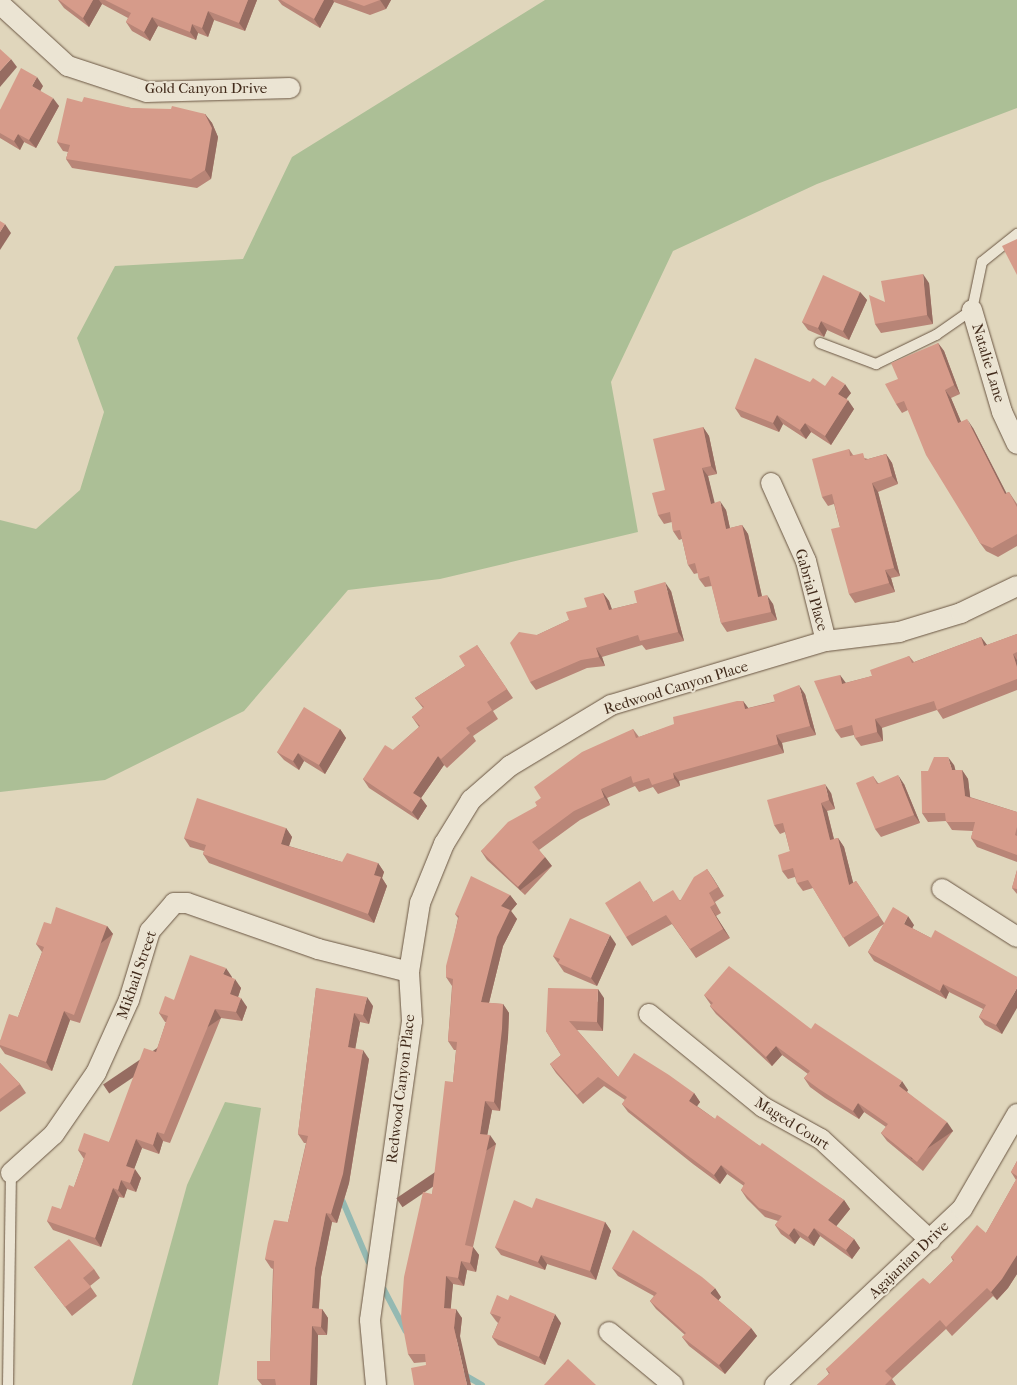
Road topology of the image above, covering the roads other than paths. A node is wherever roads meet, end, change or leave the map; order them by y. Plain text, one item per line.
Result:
1 (0, 4) edge
2 (290, 88) dead end
3 (1017, 234) edge
4 (972, 310) junction
5 (820, 343) dead end
6 (1017, 444) edge
7 (771, 483) dead end
8 (1017, 586) edge
9 (826, 641) junction
10 (942, 889) dead end
11 (1017, 937) edge
12 (408, 972) junction
13 (649, 1014) dead end
14 (1017, 1114) edge
15 (11, 1173) joint
16 (930, 1240) junction
17 (610, 1332) dead end
18 (8, 1385) edge
19 (376, 1385) edge
20 (673, 1385) edge
21 (774, 1385) edge

1 - 2 street, Gold Canyon Drive
3 - 4 lane
4 - 5 lane
4 - 6 street, Natalie Lane
7 - 9 street, Gabrial Place
8 - 9 street, Redwood Canyon Place
9 - 12 street, Redwood Canyon Place
10 - 11 street
12 - 15 street, Mikhail Street
12 - 19 street, Redwood Canyon Place
13 - 16 street, Maged Court
14 - 16 street, Agajanian Drive
15 - 18 lane
16 - 21 street, Agajanian Drive
17 - 20 street

